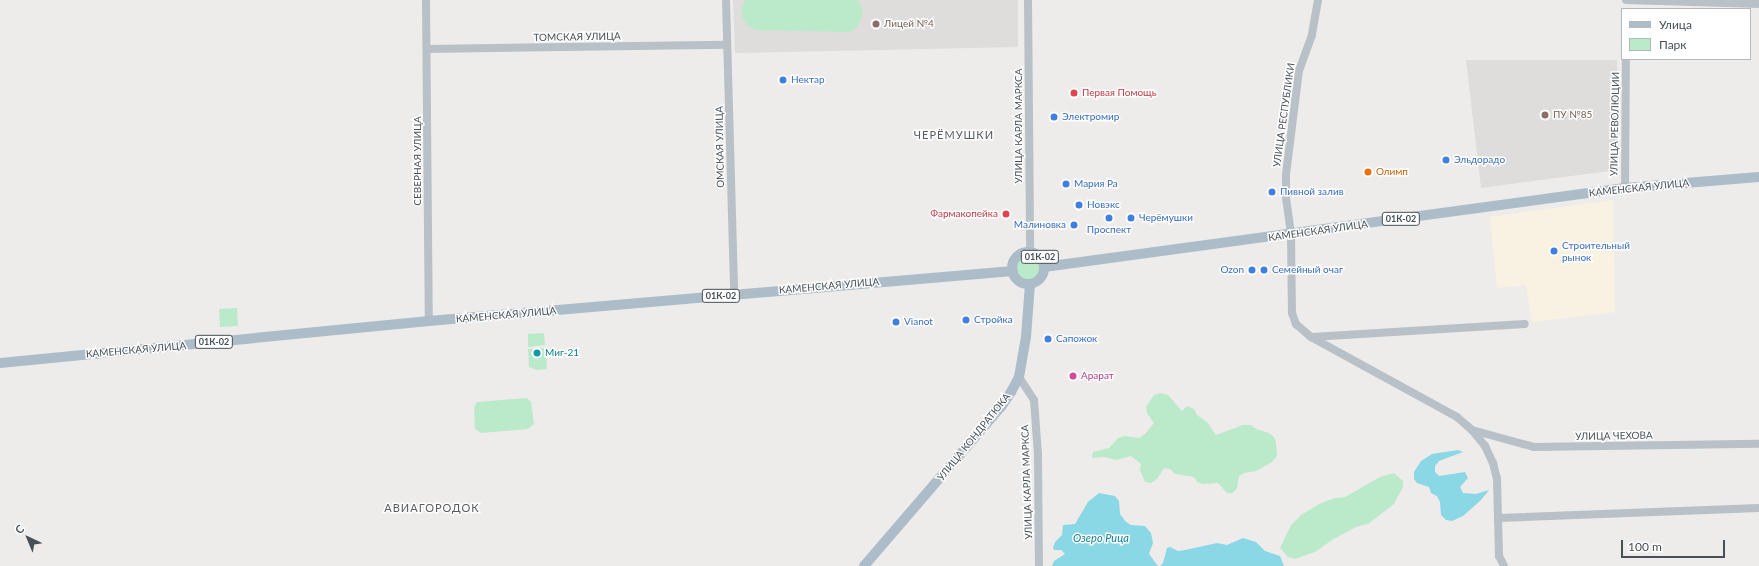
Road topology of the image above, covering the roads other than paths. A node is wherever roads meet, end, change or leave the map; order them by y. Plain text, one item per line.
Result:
1 (426, 0) edge
2 (726, 0) edge
3 (1028, 0) edge
4 (1318, 0) edge
5 (1626, 0) edge
6 (1759, 4) edge
7 (727, 45) junction
8 (427, 49) junction
9 (1626, 60) edge
10 (1759, 177) edge
11 (1625, 188) junction
12 (1291, 234) junction
13 (1030, 252) junction
14 (1044, 267) junction
15 (1013, 271) junction
16 (1030, 284) junction
17 (734, 294) junction
18 (429, 321) junction
19 (1525, 324) dead end
20 (1311, 337) junction
21 (0, 362) edge
22 (1019, 377) junction
23 (1472, 430) junction
24 (1759, 444) edge
25 (1759, 508) edge
26 (1498, 518) junction
27 (864, 566) edge
28 (1039, 566) edge
29 (1504, 566) edge

1 - 8 street, СЕВЕРНАЯ УЛИЦА
2 - 7 street, ОМСКАЯ УЛИЦА
3 - 13 street, УЛИЦА КАРЛА МАРКСА
4 - 12 street, УЛИЦА РЕСПУБЛИКИ
5 - 6 street
7 - 8 street, ТОМСКАЯ УЛИЦА
7 - 17 street, ОМСКАЯ УЛИЦА
8 - 18 street, СЕВЕРНАЯ УЛИЦА
9 - 11 street, УЛИЦА РЕВОЛЮЦИИ
10 - 11 main road, КАМЕНСКАЯ УЛИЦА / 01К-02
11 - 12 main road, КАМЕНСКАЯ УЛИЦА / 01К-02
12 - 14 main road, КАМЕНСКАЯ УЛИЦА / 01К-02
12 - 20 street, УЛИЦА РЕСПУБЛИКИ
13 - 14 main road, 01К-02
13 - 15 main road, 01К-02
14 - 16 main road, 01К-02
15 - 16 main road, 01К-02
15 - 17 main road, КАМЕНСКАЯ УЛИЦА / 01К-02
16 - 22 main road, УЛИЦА КОНДРАТЮКА
17 - 18 main road, КАМЕНСКАЯ УЛИЦА / 01К-02
18 - 21 main road, КАМЕНСКАЯ УЛИЦА / 01К-02
19 - 20 street
20 - 23 street, УЛИЦА РЕСПУБЛИКИ
22 - 27 main road, УЛИЦА КОНДРАТЮКА
22 - 28 street, УЛИЦА КАРЛА МАРКСА
23 - 24 street, УЛИЦА ЧЕХОВА
23 - 26 street, УЛИЦА РЕСПУБЛИКИ
25 - 26 street
26 - 29 street, УЛИЦА РЕСПУБЛИКИ

